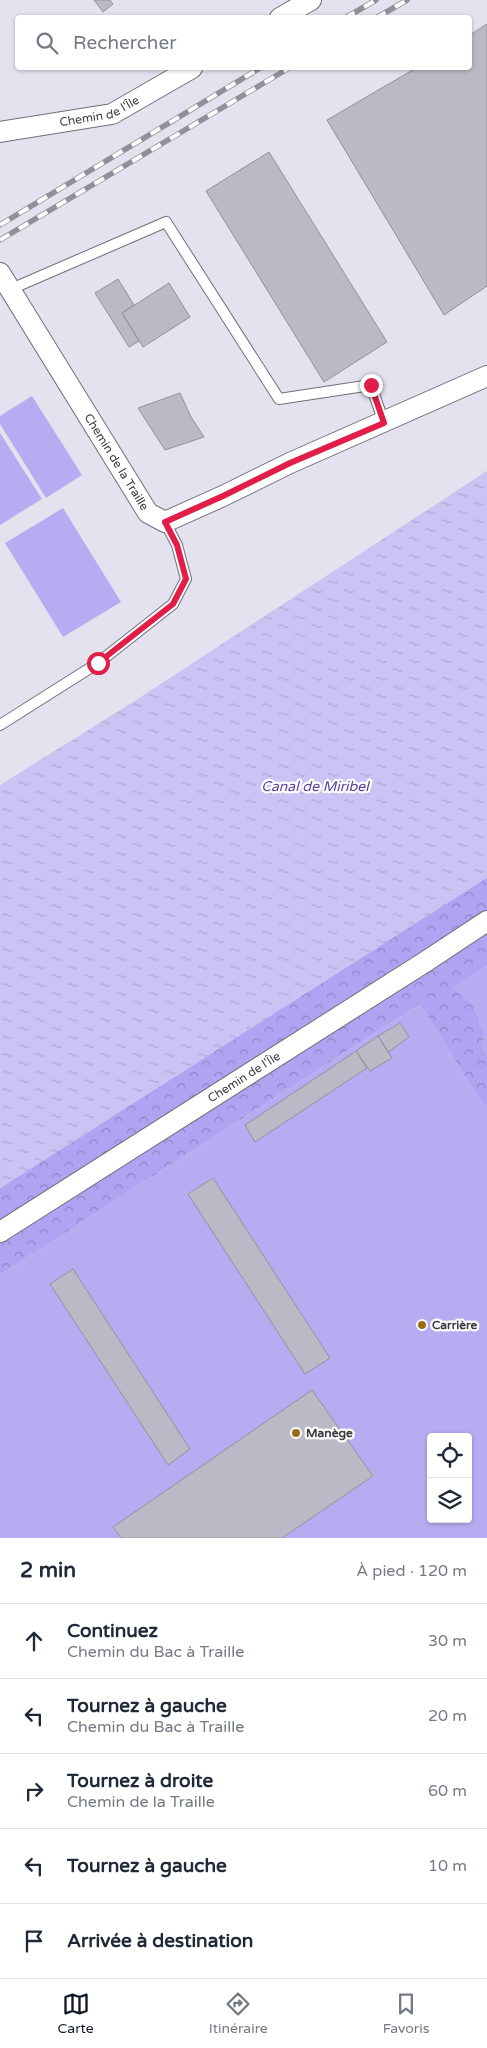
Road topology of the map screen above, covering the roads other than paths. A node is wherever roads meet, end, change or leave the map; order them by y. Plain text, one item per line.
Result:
1 (311, 0) edge
2 (285, 15) edge
3 (189, 70) edge
4 (0, 132) edge
5 (5, 281) edge
6 (487, 376) edge
7 (384, 423) junction
8 (165, 522) junction
9 (0, 725) edge
10 (487, 921) edge
11 (0, 1232) edge

1 - 2 street
3 - 4 street, Chemin de l'Île
5 - 7 lane
5 - 8 street, Chemin de la Traille
6 - 7 street
7 - 8 street
8 - 9 lane
10 - 11 street, Chemin de l'Île

